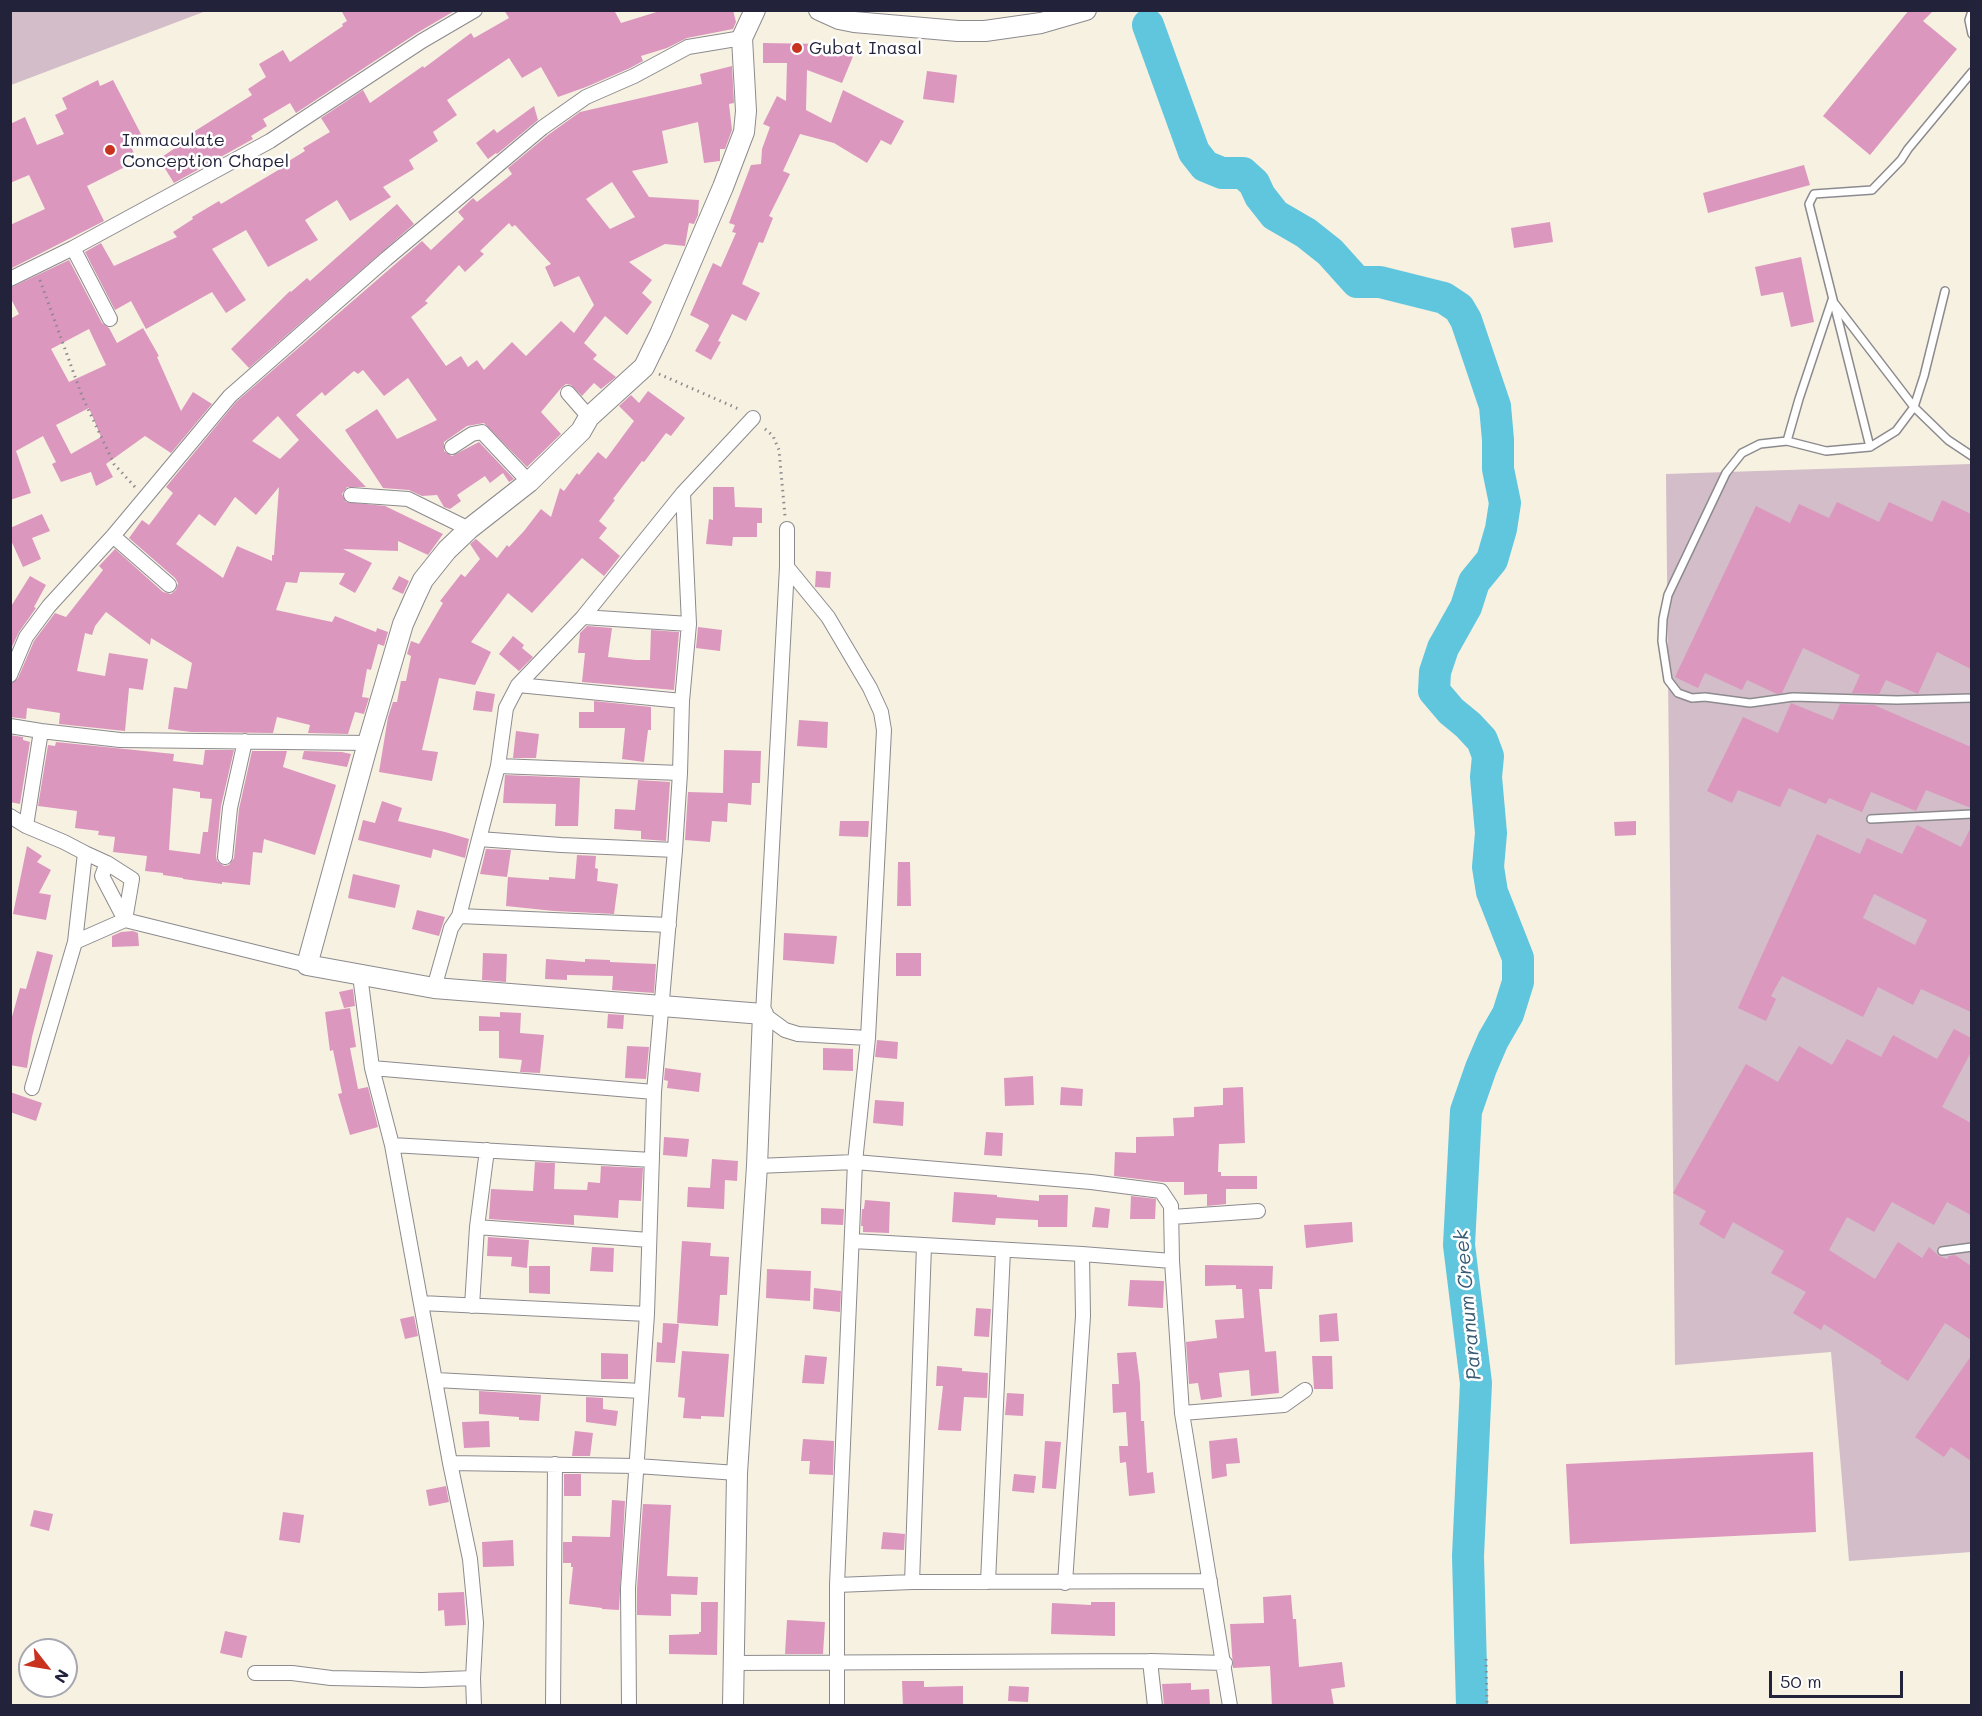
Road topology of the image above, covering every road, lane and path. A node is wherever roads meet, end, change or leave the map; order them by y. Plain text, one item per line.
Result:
1 (475, 10) edge
2 (755, 10) edge
3 (819, 10) edge
4 (1086, 10) edge
5 (1971, 11) edge
6 (1971, 34) edge
7 (742, 38) junction
8 (1971, 72) edge
9 (73, 248) junction
10 (35, 267) junction
11 (10, 279) edge
12 (1945, 291) dead end
13 (1832, 300) junction
14 (110, 319) dead end
15 (644, 367) junction
16 (568, 393) dead end
17 (1914, 407) junction
18 (589, 417) junction
19 (753, 418) junction
20 (1787, 441) junction
21 (452, 447) dead end
22 (1870, 447) junction
23 (1971, 456) edge
24 (529, 482) junction
25 (683, 493) junction
26 (351, 495) dead end
27 (145, 497) junction
28 (469, 529) junction
29 (787, 530) joint
30 (113, 536) junction
31 (787, 567) junction
32 (170, 585) dead end
33 (583, 617) junction
34 (689, 624) junction
35 (10, 675) edge
36 (518, 685) junction
37 (1971, 698) edge
38 (681, 701) junction
39 (10, 726) edge
40 (41, 731) junction
41 (245, 741) junction
42 (368, 743) junction
43 (498, 766) junction
44 (680, 773) junction
45 (1971, 814) edge
46 (10, 816) edge
47 (1871, 819) dead end
48 (26, 826) junction
49 (479, 839) junction
50 (675, 850) junction
51 (85, 853) junction
52 (225, 857) dead end
53 (107, 863) junction
54 (459, 916) junction
55 (125, 920) junction
56 (669, 926) junction
57 (75, 942) junction
58 (307, 965) junction
59 (360, 975) junction
60 (434, 988) junction
61 (662, 1007) junction
62 (763, 1014) junction
63 (868, 1038) junction
64 (372, 1068) junction
65 (32, 1088) dead end
66 (654, 1092) junction
67 (392, 1145) junction
68 (487, 1150) junction
69 (652, 1160) junction
70 (855, 1162) junction
71 (757, 1166) junction
72 (1257, 1211) dead end
73 (1172, 1217) junction
74 (477, 1227) junction
75 (649, 1240) junction
76 (853, 1241) junction
77 (924, 1246) junction
78 (1971, 1247) edge
79 (1003, 1250) junction
80 (1942, 1251) dead end
81 (1082, 1254) junction
82 (1172, 1261) junction
83 (421, 1303) junction
84 (472, 1306) junction
85 (647, 1314) junction
86 (436, 1380) junction
87 (1305, 1390) dead end
88 (641, 1391) junction
89 (1182, 1413) junction
90 (450, 1463) junction
91 (555, 1464) junction
92 (637, 1466) junction
93 (737, 1473) junction
94 (1210, 1581) junction
95 (912, 1582) junction
96 (988, 1582) junction
97 (1065, 1583) junction
98 (837, 1585) junction
99 (1486, 1659) dead end
100 (1150, 1661) junction
101 (837, 1662) junction
102 (733, 1663) junction
103 (1225, 1663) junction
104 (255, 1673) dead end
105 (473, 1678) junction
106 (474, 1706) edge
107 (553, 1706) edge
108 (629, 1706) edge
109 (733, 1706) edge
110 (837, 1706) edge
111 (1155, 1706) edge
112 (1230, 1706) edge
113 (1487, 1706) edge

1 - 9 street
2 - 7 street
3 - 4 street
5 - 6 lane
7 - 15 street
7 - 27 street
8 - 13 lane
9 - 10 street
9 - 14 street
10 - 11 street
10 - 27 path
12 - 17 lane
13 - 17 lane
13 - 20 lane
13 - 22 lane
15 - 18 street
15 - 19 path
16 - 18 street
17 - 22 lane
17 - 23 lane
18 - 24 street
19 - 25 street
19 - 29 path
20 - 22 lane
20 - 37 lane
21 - 24 street
24 - 28 street
25 - 33 street
25 - 34 street
26 - 28 street
27 - 30 street
28 - 42 street
29 - 31 street
30 - 32 street
30 - 35 street
31 - 62 street
31 - 63 street
33 - 34 street
33 - 36 street
34 - 38 street
36 - 38 street
36 - 43 street
38 - 44 street
39 - 40 street
40 - 41 street
40 - 48 street
41 - 42 street
41 - 52 street
42 - 58 street
43 - 44 street
43 - 49 street
44 - 50 street
45 - 47 lane
46 - 48 street
48 - 51 street
49 - 50 street
49 - 54 street
50 - 56 street
51 - 53 street
51 - 57 street
53 - 55 street
53 - 55 street
54 - 56 street
54 - 60 street
55 - 57 street
55 - 58 street
56 - 61 street
57 - 65 street
58 - 59 street
59 - 60 street
59 - 64 street
60 - 61 street
61 - 62 street
61 - 66 street
62 - 63 street
62 - 71 street
63 - 70 street
64 - 66 street
64 - 67 street
66 - 69 street
67 - 68 street
67 - 83 street
68 - 69 street
68 - 74 street
69 - 75 street
70 - 71 street
70 - 73 street
70 - 76 street
71 - 93 street
72 - 73 street
73 - 82 street
74 - 75 street
74 - 84 street
75 - 85 street
76 - 77 street
76 - 98 street
77 - 79 street
77 - 95 street
78 - 80 lane
79 - 81 street
79 - 96 street
81 - 82 street
81 - 97 street
82 - 89 street
83 - 84 street
83 - 86 street
84 - 85 street
85 - 88 street
86 - 88 street
86 - 90 street
87 - 89 street
88 - 92 street
89 - 94 street
90 - 91 street
90 - 105 street
91 - 92 street
91 - 107 street
92 - 93 street
92 - 108 street
93 - 102 street
94 - 97 street
94 - 103 street
95 - 96 street
95 - 98 street
96 - 97 street
98 - 101 street
99 - 113 path
100 - 101 street
100 - 103 street
100 - 111 street
101 - 102 street
101 - 110 street
102 - 109 street
103 - 112 street
104 - 105 street
105 - 106 street

